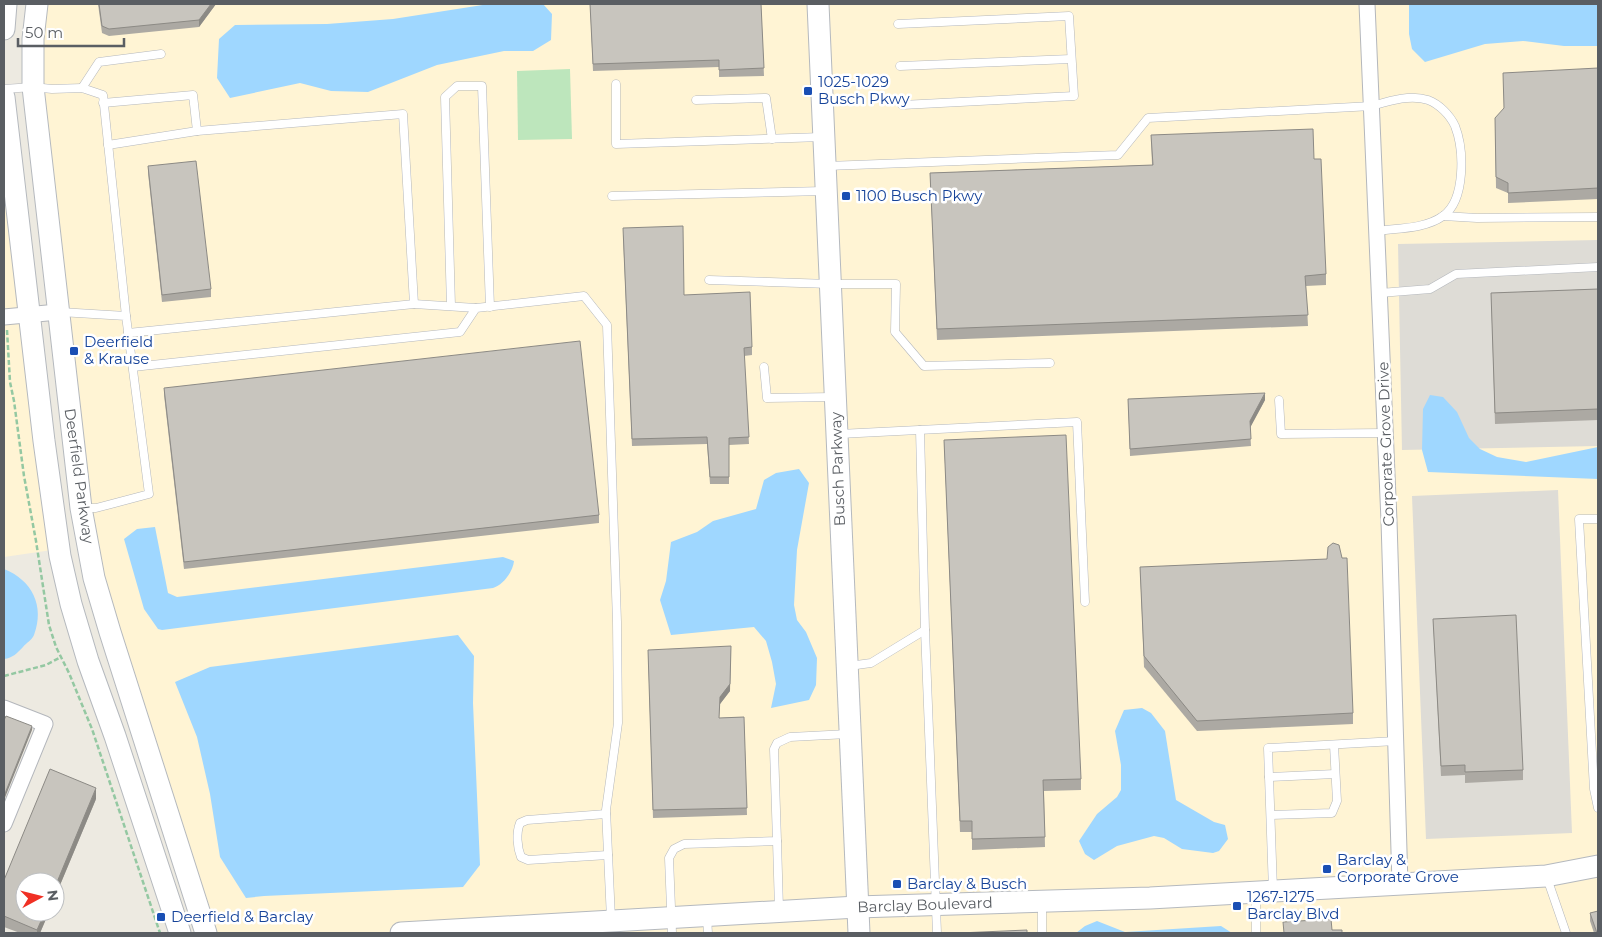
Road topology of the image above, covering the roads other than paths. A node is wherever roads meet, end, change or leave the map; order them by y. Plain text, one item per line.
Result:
1 (6, 4) edge
2 (37, 4) edge
3 (818, 4) edge
4 (1367, 4) edge
5 (898, 24) dead end
6 (4, 29) edge
7 (161, 54) dead end
8 (1071, 59) junction
9 (900, 66) dead end
10 (616, 84) dead end
11 (33, 87) junction
12 (82, 88) junction
13 (4, 89) edge
14 (4, 97) edge
15 (696, 100) dead end
16 (104, 103) junction
17 (902, 105) dead end
18 (1372, 106) junction
19 (197, 131) junction
20 (824, 137) junction
21 (772, 139) junction
22 (108, 146) junction
23 (825, 166) junction
24 (826, 190) junction
25 (612, 196) dead end
26 (1443, 216) junction
27 (1598, 217) edge
28 (1377, 231) junction
29 (1598, 267) edge
30 (709, 280) dead end
31 (830, 284) junction
32 (1380, 293) junction
33 (414, 304) junction
34 (451, 306) junction
35 (490, 307) junction
36 (476, 308) junction
37 (58, 312) junction
38 (29, 315) junction
39 (126, 316) junction
40 (4, 317) edge
41 (128, 333) junction
42 (1050, 363) dead end
43 (133, 367) junction
44 (764, 367) dead end
45 (835, 396) junction
46 (1279, 400) dead end
47 (920, 430) junction
48 (1385, 433) junction
49 (837, 434) junction
50 (80, 508) junction
51 (1598, 519) edge
52 (1085, 602) dead end
53 (924, 630) junction
54 (847, 666) junction
55 (4, 708) edge
56 (850, 734) junction
57 (1396, 742) junction
58 (1334, 744) junction
59 (1335, 774) junction
60 (1269, 777) junction
61 (1596, 788) edge
62 (1598, 808) edge
63 (606, 814) junction
64 (1271, 815) junction
65 (4, 824) edge
66 (777, 841) junction
67 (608, 855) junction
68 (1598, 866) edge
69 (1546, 876) junction
70 (1400, 884) junction
71 (1265, 892) junction
72 (1042, 902) junction
73 (935, 905) junction
74 (857, 907) junction
75 (779, 912) junction
76 (611, 921) junction
77 (708, 924) edge
78 (672, 926) edge
79 (180, 933) edge
80 (206, 933) edge
81 (401, 933) edge
82 (859, 933) edge
83 (936, 933) edge
84 (1042, 933) edge
85 (1256, 933) edge
86 (1566, 933) edge

1 - 6 street
2 - 11 street, Deerfield Parkway
3 - 20 street, Busch Parkway
4 - 18 street, Corporate Grove Drive
5 - 8 lane
7 - 12 lane
8 - 9 lane
8 - 17 lane
10 - 21 lane
11 - 12 lane
11 - 13 lane
11 - 37 street, Deerfield Parkway
12 - 16 lane
14 - 38 street, Deerfield Parkway
15 - 21 lane
16 - 19 lane
16 - 22 lane
18 - 23 lane
18 - 26 lane
18 - 28 street, Corporate Grove Drive
19 - 22 lane
19 - 33 lane
20 - 21 lane
20 - 23 street, Busch Parkway
22 - 39 lane
23 - 24 street, Busch Parkway
24 - 25 lane
24 - 31 street, Busch Parkway
26 - 27 lane
26 - 28 lane
28 - 32 street, Corporate Grove Drive
29 - 32 lane
30 - 31 lane
31 - 42 lane
31 - 45 street, Busch Parkway
32 - 48 street, Corporate Grove Drive
33 - 34 lane
33 - 41 lane
34 - 35 lane
34 - 36 lane
35 - 36 lane
35 - 63 lane
36 - 43 lane
37 - 38 street
37 - 39 lane
37 - 50 street, Deerfield Parkway
38 - 40 street
38 - 79 street, Deerfield Parkway
39 - 41 lane
41 - 43 lane
43 - 50 lane
44 - 45 lane
45 - 49 street, Busch Parkway
46 - 48 lane
47 - 49 lane
47 - 52 lane
47 - 53 lane
48 - 57 street, Corporate Grove Drive
49 - 54 street, Busch Parkway
50 - 80 street, Deerfield Parkway
51 - 61 lane
53 - 54 lane
53 - 73 lane
54 - 56 street, Busch Parkway
55 - 65 street
56 - 66 lane
56 - 74 street, Busch Parkway
57 - 58 lane
57 - 70 street, Corporate Grove Drive
58 - 59 lane
58 - 60 lane
59 - 60 lane
59 - 64 lane
60 - 64 lane
61 - 62 lane
63 - 67 lane
63 - 67 lane
64 - 71 lane
66 - 75 lane
66 - 78 lane
67 - 76 lane
68 - 69 street, Barclay Boulevard
69 - 70 street, Barclay Boulevard
69 - 86 lane
70 - 71 street, Barclay Boulevard
71 - 72 street, Barclay Boulevard
71 - 85 lane
72 - 73 street, Barclay Boulevard
72 - 84 lane
73 - 74 street, Barclay Boulevard
73 - 83 lane
74 - 75 street, Barclay Boulevard
74 - 82 street, Busch Parkway
75 - 77 street, Barclay Boulevard
76 - 78 street, Barclay Boulevard
76 - 81 street, Barclay Boulevard
77 - 78 street, Barclay Boulevard

